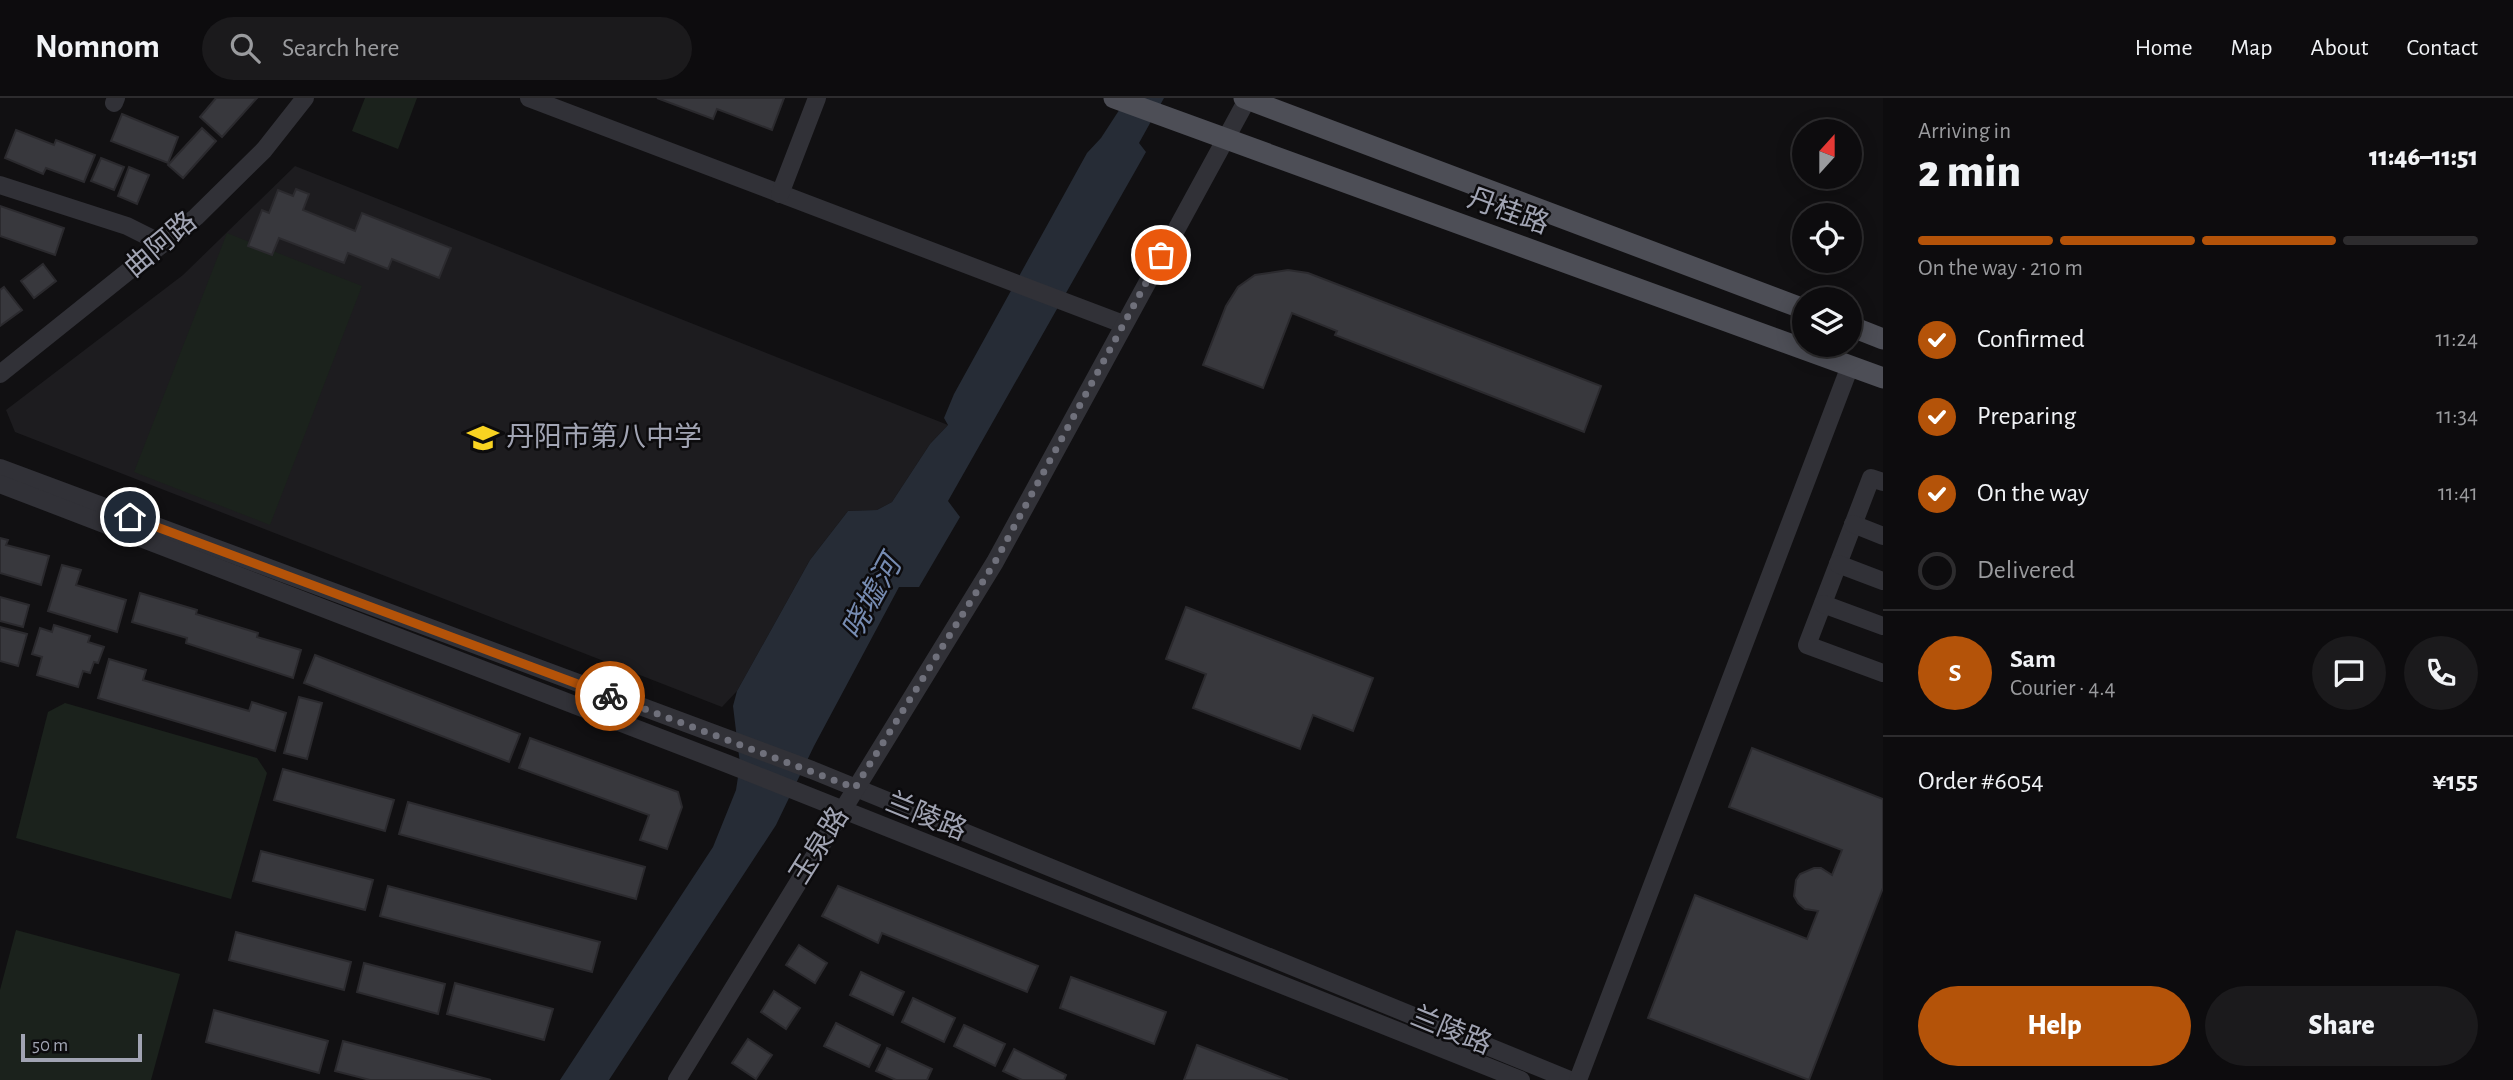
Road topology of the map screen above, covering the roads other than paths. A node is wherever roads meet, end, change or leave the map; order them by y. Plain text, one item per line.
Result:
1 (529, 98) edge
2 (817, 98) edge
3 (1114, 98) edge
4 (1246, 98) edge
5 (301, 99) edge
6 (1225, 139) junction
7 (0, 185) edge
8 (780, 194) junction
9 (163, 244) junction
10 (1792, 304) edge
11 (1123, 324) junction
12 (1862, 331) edge
13 (1883, 339) edge
14 (1850, 366) junction
15 (0, 374) edge
16 (1883, 378) edge
17 (0, 468) edge
18 (1883, 482) edge
19 (0, 484) edge
20 (1853, 524) junction
21 (1883, 536) edge
22 (1838, 564) junction
23 (1883, 581) edge
24 (1823, 604) junction
25 (1883, 626) edge
26 (1883, 673) edge
27 (855, 788) junction
28 (843, 809) junction
29 (677, 1080) edge
30 (1521, 1080) edge
31 (1570, 1080) edge
32 (1578, 1080) edge

1 - 8 street
2 - 8 street
3 - 6 main road, 丹桂路
4 - 6 street, 玉泉路
4 - 10 main road, 丹桂路
5 - 9 street, 曲阿路
6 - 11 street, 玉泉路
6 - 14 main road, 丹桂路
7 - 9 street
8 - 11 street
9 - 15 street, 曲阿路
11 - 27 street, 玉泉路
12 - 13 main road
14 - 16 main road, 丹桂路
14 - 32 street
17 - 27 street, 兰陵路
18 - 20 street
19 - 28 street, 兰陵路
20 - 21 street
20 - 22 street
22 - 23 street
22 - 24 street
24 - 25 street
24 - 26 street
27 - 28 street, 玉泉路
27 - 31 street, 兰陵路
28 - 29 street, 玉泉路
28 - 30 street, 兰陵路

